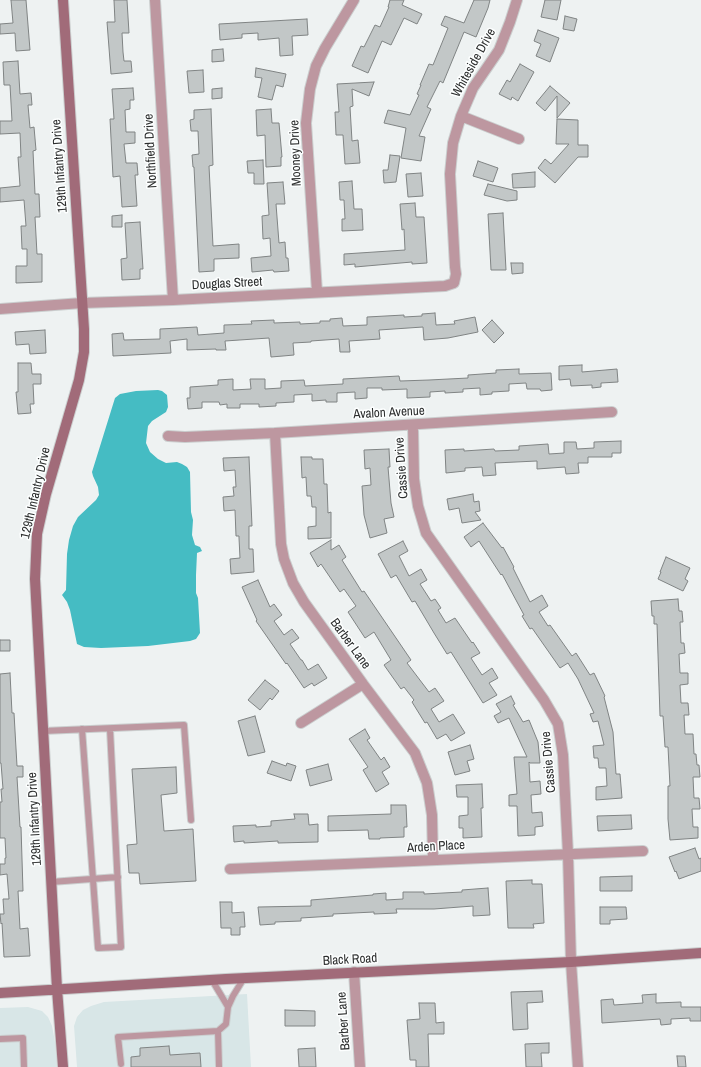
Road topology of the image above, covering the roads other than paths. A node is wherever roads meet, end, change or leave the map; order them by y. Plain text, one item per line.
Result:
1 (63, 0) edge
2 (155, 0) edge
3 (354, 0) edge
4 (517, 0) edge
5 (461, 116) junction
6 (519, 139) dead end
7 (454, 283) joint
8 (317, 292) junction
9 (173, 300) junction
10 (82, 303) junction
11 (0, 309) edge
12 (612, 412) dead end
13 (412, 424) junction
14 (275, 433) junction
15 (168, 436) dead end
16 (363, 684) junction
17 (301, 723) dead end
18 (110, 728) junction
19 (82, 730) junction
20 (43, 731) junction
21 (191, 820) dead end
22 (643, 851) dead end
23 (568, 854) junction
24 (433, 860) junction
25 (230, 869) dead end
26 (118, 877) junction
27 (93, 879) junction
28 (51, 882) junction
29 (701, 953) edge
30 (571, 962) junction
31 (354, 972) junction
32 (244, 978) junction
33 (212, 980) junction
34 (57, 989) junction
35 (0, 993) edge
36 (228, 1007) junction
37 (218, 1031) junction
38 (0, 1039) edge
39 (121, 1064) dead end
40 (24, 1067) edge
41 (63, 1067) edge
42 (219, 1067) edge
43 (360, 1067) edge
44 (578, 1067) edge

1 - 10 street, 129th Infantry Drive
2 - 9 street, Northfield Drive
3 - 8 street, Mooney Drive
4 - 5 street, Whiteside Drive
5 - 6 street
5 - 7 street, Whiteside Drive
7 - 8 street, Douglas Street
8 - 9 street, Douglas Street
9 - 10 street, Douglas Street
10 - 11 street, Douglas Street
10 - 20 street, 129th Infantry Drive
12 - 13 street, Avalon Avenue
13 - 14 street, Avalon Avenue
13 - 23 street, Cassie Drive
14 - 15 street, Avalon Avenue
14 - 16 street, Barber Lane
16 - 17 street
16 - 24 street, Barber Lane
18 - 19 lane
18 - 21 lane
18 - 26 lane
19 - 20 lane
19 - 27 lane
20 - 28 street, 129th Infantry Drive
22 - 23 street, Arden Place
23 - 24 street, Arden Place
23 - 30 street, Cassie Drive
24 - 25 street, Arden Place
26 - 27 lane
26 - 27 lane
27 - 28 lane
28 - 34 street, 129th Infantry Drive
29 - 30 street, Black Road
30 - 31 street, Black Road
30 - 44 street, Cassie Drive
31 - 32 street, Black Road
31 - 43 street, Barber Lane
32 - 33 street, Black Road
32 - 36 lane
33 - 34 street, Black Road
33 - 36 lane
34 - 35 street, Black Road
34 - 41 street, 129th Infantry Drive
36 - 37 lane
37 - 39 lane
37 - 42 lane
38 - 40 lane

